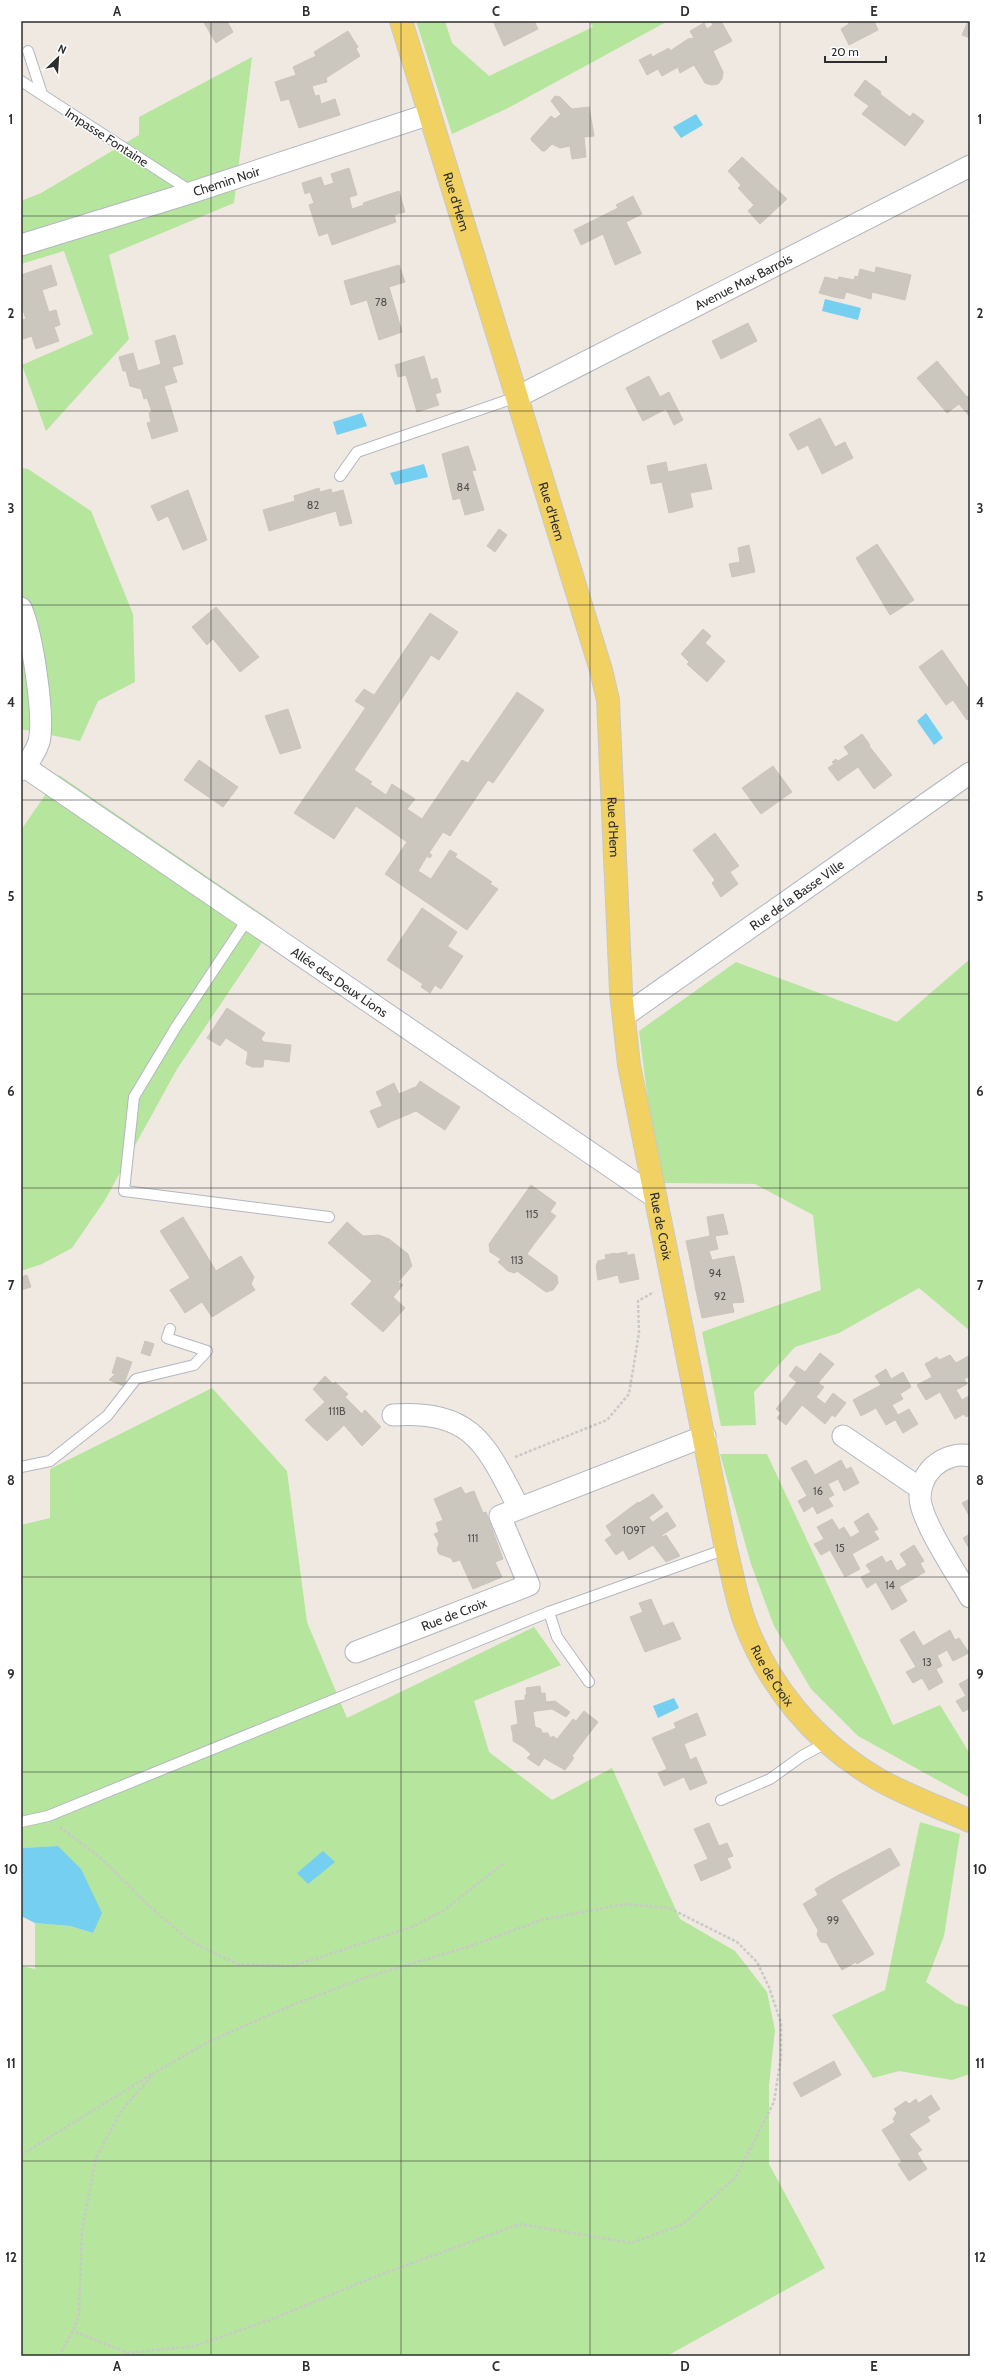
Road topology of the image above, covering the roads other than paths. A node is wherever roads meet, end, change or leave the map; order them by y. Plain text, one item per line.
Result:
1 (401, 21) edge
2 (28, 51) dead end
3 (21, 81) edge
4 (42, 94) junction
5 (430, 114) junction
6 (970, 166) edge
7 (193, 192) junction
8 (21, 245) edge
9 (517, 398) junction
10 (340, 476) dead end
11 (21, 608) edge
12 (23, 769) edge
13 (970, 773) edge
14 (247, 920) junction
15 (624, 1016) junction
16 (655, 1197) junction
17 (329, 1217) dead end
18 (170, 1329) dead end
19 (393, 1415) dead end
20 (705, 1436) junction
21 (843, 1436) dead end
22 (970, 1456) edge
23 (21, 1467) edge
24 (921, 1489) junction
25 (519, 1508) junction
26 (726, 1549) junction
27 (970, 1597) edge
28 (549, 1612) junction
29 (356, 1652) dead end
30 (589, 1682) dead end
31 (826, 1743) junction
32 (721, 1800) dead end
33 (970, 1821) edge
34 (21, 1822) edge

1 - 5 main road, Rue d'Hem
2 - 4 lane
3 - 4 lane, Impasse Fontaine
4 - 7 lane, Impasse Fontaine
5 - 7 street, Chemin Noir
5 - 9 main road, Rue d'Hem
6 - 9 street, Avenue Max Barrois
7 - 8 street, Chemin Noir
9 - 10 lane
9 - 15 main road, Rue d'Hem
11 - 12 street
12 - 14 street, Allée des Deux Lions
13 - 15 street, Rue de la Basse Ville
14 - 16 street, Allée des Deux Lions
14 - 17 lane
15 - 16 main road, Rue de Croix
16 - 20 main road, Rue de Croix
18 - 23 lane
19 - 25 street
20 - 25 street, Rue de Croix
20 - 26 main road, Rue de Croix
21 - 24 street
22 - 24 street
24 - 27 street
25 - 29 street, Rue de Croix
26 - 28 lane
26 - 31 main road, Rue de Croix
28 - 30 lane
28 - 34 lane
31 - 32 lane
31 - 33 main road, Rue de Croix

